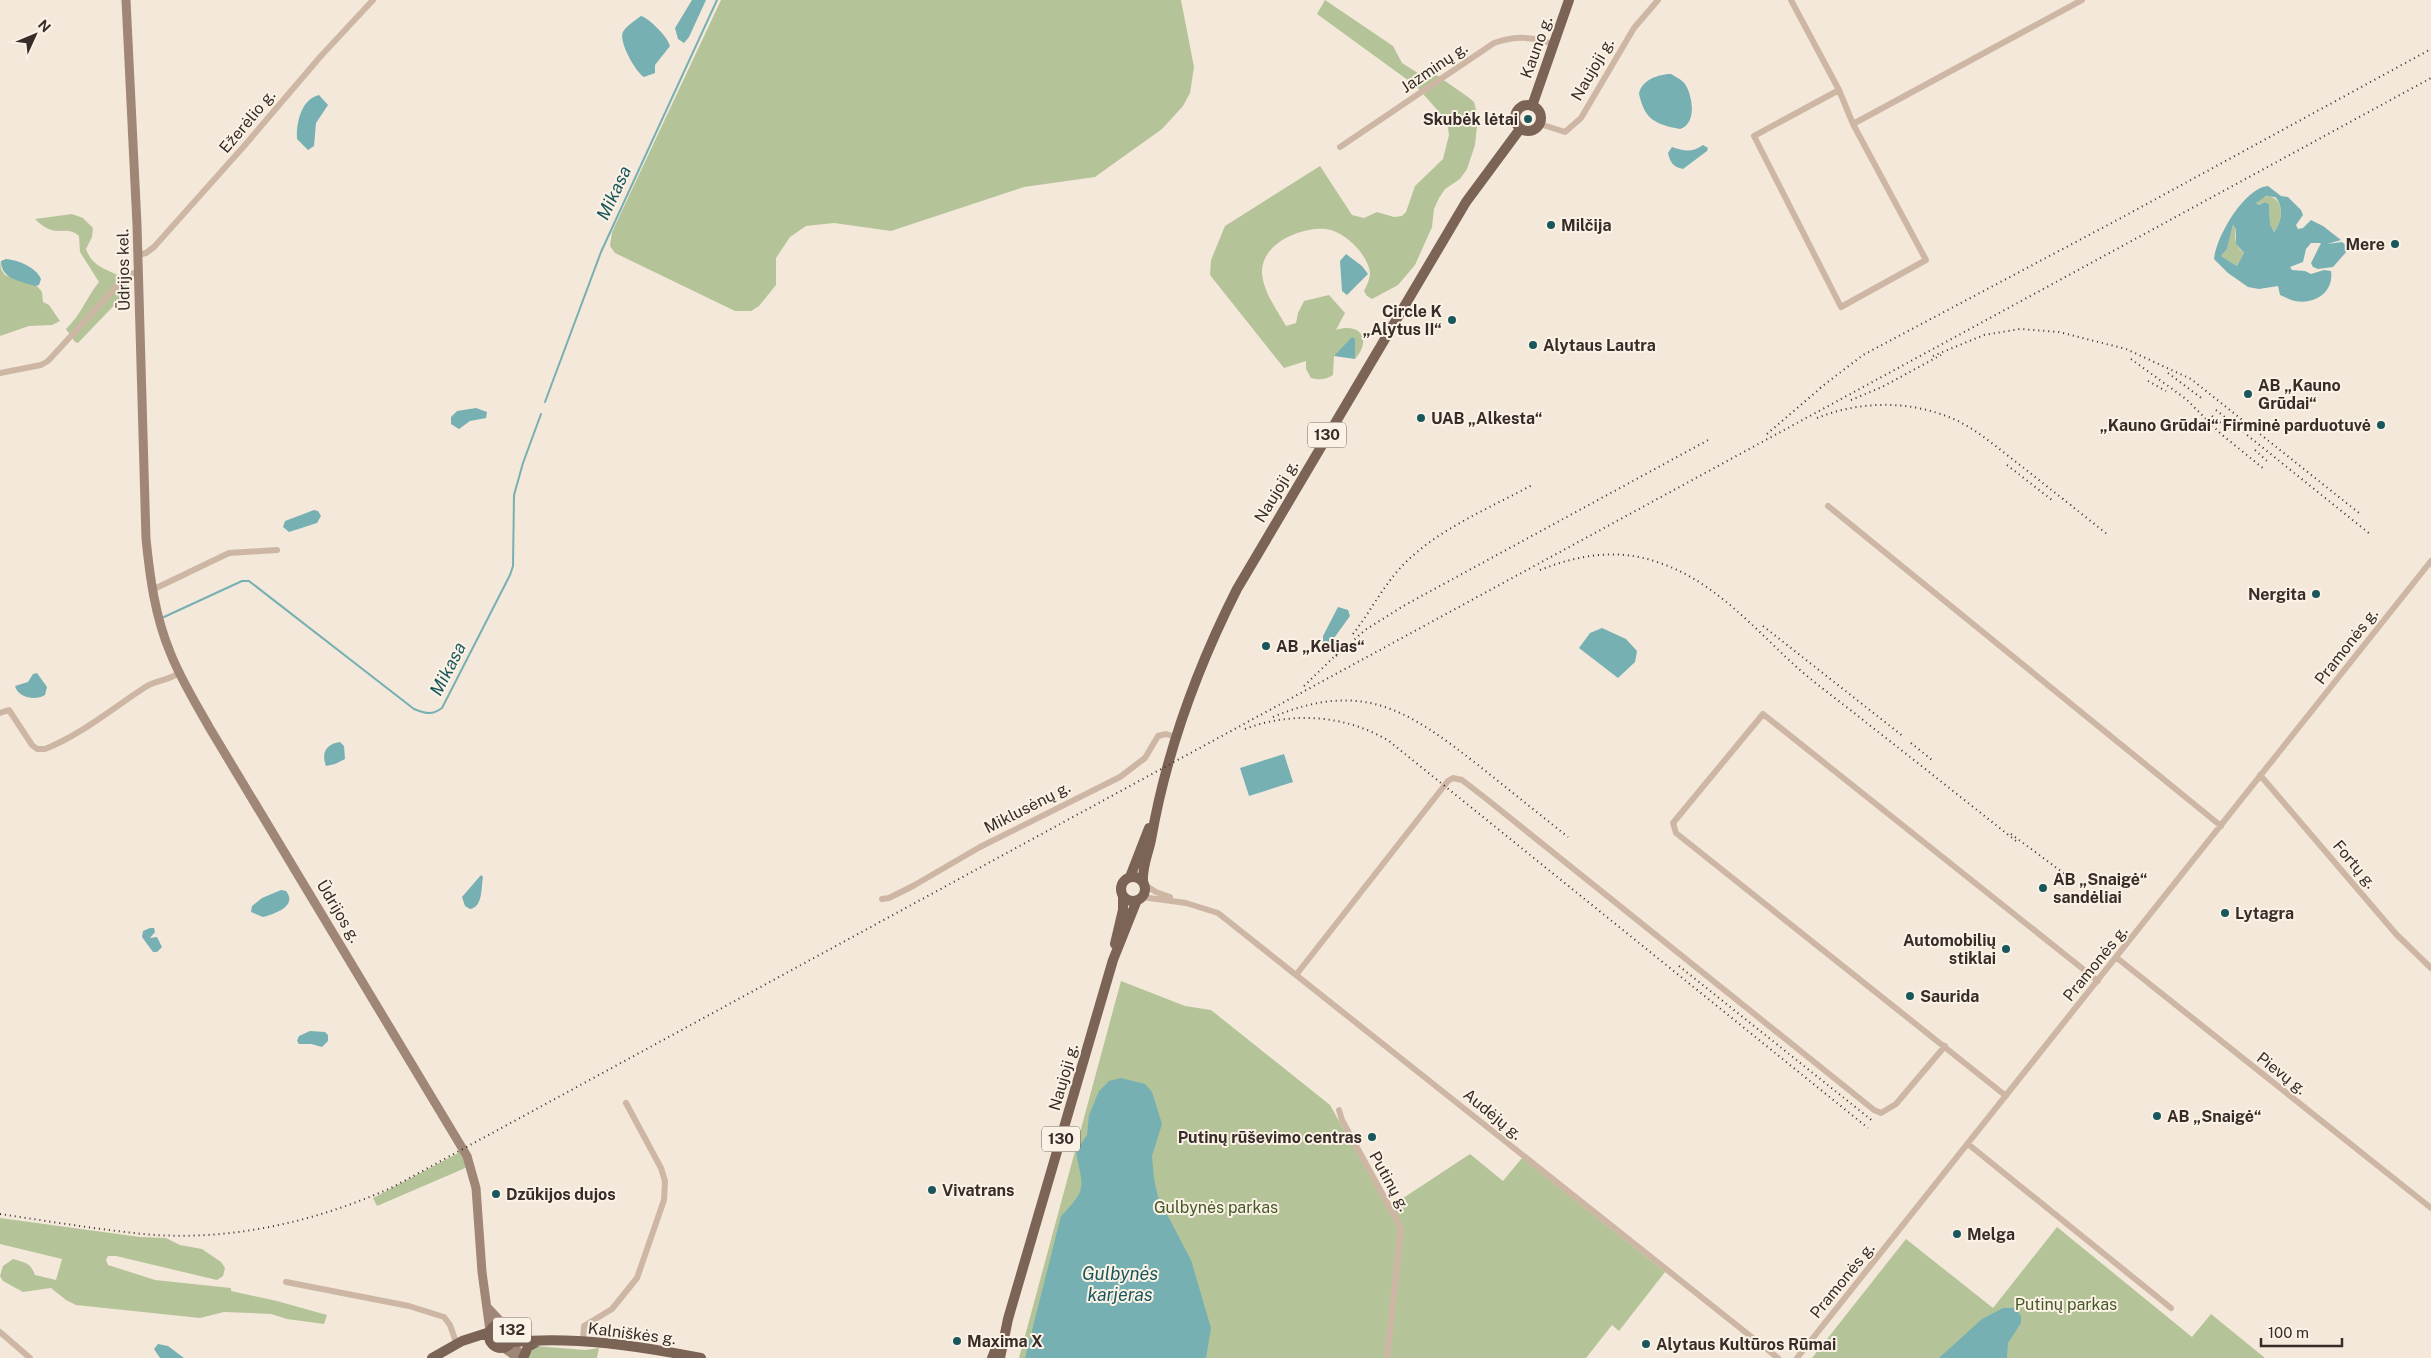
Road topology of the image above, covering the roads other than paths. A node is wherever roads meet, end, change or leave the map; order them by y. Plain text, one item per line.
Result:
1 (126, 0) edge
2 (373, 0) edge
3 (1569, 0) edge
4 (1658, 0) edge
5 (1791, 0) edge
6 (2082, 0) edge
7 (1553, 44) junction
8 (1839, 90) junction
9 (1532, 106) junction
10 (1540, 124) junction
11 (1853, 124) junction
12 (1520, 129) junction
13 (1340, 147) dead end
14 (138, 256) junction
15 (138, 272) junction
16 (0, 373) edge
17 (1828, 506) dead end
18 (146, 540) joint
19 (277, 550) dead end
20 (2431, 561) edge
21 (152, 590) junction
22 (179, 673) junction
23 (0, 713) edge
24 (1176, 737) junction
25 (2260, 775) junction
26 (1154, 816) junction
27 (2222, 826) junction
28 (1130, 877) junction
29 (1144, 883) junction
30 (1124, 896) junction
31 (1140, 898) junction
32 (882, 899) dead end
33 (1186, 902) junction
34 (2117, 958) junction
35 (1113, 960) junction
36 (2431, 968) edge
37 (1296, 975) junction
38 (2098, 981) junction
39 (1945, 1046) junction
40 (2006, 1096) junction
41 (626, 1103) dead end
42 (1339, 1110) dead end
43 (1968, 1144) junction
44 (2431, 1208) edge
45 (286, 1282) dead end
46 (486, 1304) junction
47 (2171, 1308) dead end
48 (1008, 1319) junction
49 (503, 1324) junction
50 (490, 1331) junction
51 (2, 1336) edge
52 (559, 1340) junction
53 (510, 1341) junction
54 (538, 1341) junction
55 (583, 1341) junction
56 (457, 1345) junction
57 (492, 1345) junction
58 (30, 1358) edge
59 (432, 1358) edge
60 (518, 1358) edge
61 (523, 1358) edge
62 (701, 1358) edge
63 (992, 1358) edge
64 (1000, 1358) edge
65 (1387, 1358) edge
66 (1778, 1358) edge
67 (1797, 1358) edge

1 - 14 main road, Ūdrijos kel.
2 - 14 street, Ežerėlio g.
3 - 7 main road, Kauno g.
4 - 10 street, Naujoji g.
5 - 8 street
6 - 11 street
7 - 9 main road, Kauno g.
7 - 13 street, Jazminų g.
8 - 11 street
8 - 11 street
9 - 10 main road
9 - 12 main road
10 - 12 main road
12 - 24 main road, Naujoji g. / 130
14 - 15 main road, Ūdrijos kel.
15 - 16 street
15 - 18 main road, Ūdrijos kel.
17 - 27 street
18 - 21 main road, Ūdrijos g.
19 - 21 street
20 - 25 street, Pramonės g.
21 - 22 main road, Ūdrijos g.
22 - 23 street
22 - 46 main road, Ūdrijos g.
24 - 26 main road, Naujoji g. / 130
24 - 32 street, Miklusėnų g.
25 - 27 street, Pramonės g.
25 - 36 street, Fortų g.
26 - 28 main road, Naujoji g. / 130
26 - 29 main road, Naujoji g. / 130
27 - 34 street, Pramonės g.
28 - 29 main road
28 - 30 main road, 130
29 - 31 main road, 130
29 - 33 street, Audėjų g.
30 - 31 main road
30 - 35 main road, Naujoji g. / 130
31 - 33 street, Audėjų g.
31 - 35 main road, Naujoji g. / 130
33 - 37 street, Audėjų g.
34 - 38 street, Pramonės g.
34 - 44 street, Pievų g.
35 - 48 main road, Naujoji g. / 130
37 - 39 street
37 - 66 street, Audėjų g.
38 - 39 street
38 - 40 street, Pramonės g.
39 - 40 street
40 - 43 street, Pramonės g.
41 - 55 street
42 - 65 street, Putinų g.
43 - 47 street
43 - 67 street, Pramonės g.
45 - 56 street
46 - 49 main road
46 - 50 main road, Ūdrijos g.
48 - 63 main road, Naujoji g.
48 - 64 main road, Naujoji g. / 130
49 - 50 main road, 132
49 - 53 main road, 132
50 - 56 main road, 132
50 - 57 main road, 132
51 - 58 street
52 - 53 main road, Kalniškės g. / 132
52 - 54 main road, Kalniškės g. / 132
52 - 55 main road, Kalniškės g. / 132
53 - 54 main road, Kalniškės g. / 132
53 - 57 main road, 132
53 - 60 main road
53 - 61 main road
54 - 61 main road
55 - 62 main road, Kalniškės g. / 132
56 - 57 main road, 132
56 - 59 main road, 132

